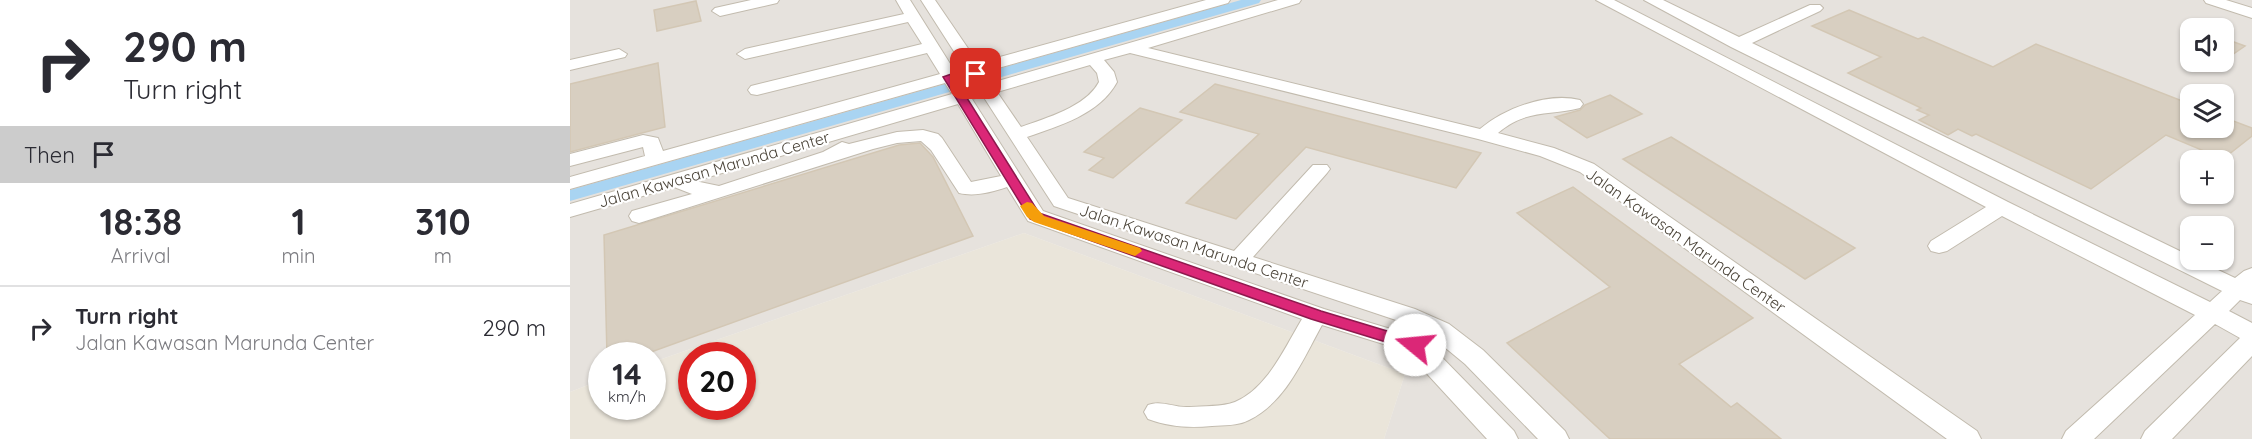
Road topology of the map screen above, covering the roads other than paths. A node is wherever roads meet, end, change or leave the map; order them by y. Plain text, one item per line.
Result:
1 (772, 0) edge
2 (903, 0) edge
3 (928, 0) edge
4 (1174, 0) edge
5 (1223, 0) edge
6 (1294, 0) edge
7 (1603, 0) edge
8 (2211, 0) edge
9 (1662, 2) edge
10 (1815, 8) dead end
11 (720, 11) dead end
12 (2252, 13) edge
13 (913, 16) junction
14 (1121, 28) junction
15 (1737, 44) junction
16 (931, 47) junction
17 (1130, 48) junction
18 (619, 54) dead end
19 (745, 54) dead end
20 (1094, 59) junction
21 (570, 65) edge
22 (981, 80) junction
23 (955, 87) junction
24 (757, 90) dead end
25 (1574, 104) dead end
26 (854, 129) junction
27 (1017, 134) junction
28 (1484, 135) junction
29 (830, 156) junction
30 (655, 159) junction
31 (570, 160) edge
32 (1320, 169) dead end
33 (1011, 179) junction
34 (676, 181) junction
35 (570, 183) edge
36 (720, 192) junction
37 (2001, 207) junction
38 (570, 211) edge
39 (639, 216) dead end
40 (1940, 246) dead end
41 (1230, 258) junction
42 (1203, 274) junction
43 (2247, 287) edge
44 (2212, 313) junction
45 (1316, 315) junction
46 (1440, 330) junction
47 (2252, 333) edge
48 (2252, 341) edge
49 (1415, 345) junction
50 (1157, 412) dead end
51 (1504, 439) edge
52 (1555, 439) edge
53 (1966, 439) edge
54 (2076, 439) edge
55 (2155, 439) edge

1 - 11 lane
2 - 13 lane, Jalan Kawasan Marunda Center
3 - 22 lane, Jalan Kawasan Marunda Center
4 - 14 lane
5 - 14 lane, Jalan Kawasan Marunda Center
6 - 17 lane, Jalan Kawasan Marunda Center
7 - 37 lane
8 - 12 lane
9 - 15 lane
10 - 15 lane
13 - 16 lane, Jalan Kawasan Marunda Center
13 - 19 lane
14 - 22 lane, Jalan Kawasan Marunda Center
15 - 43 lane
16 - 23 lane, Jalan Kawasan Marunda Center
16 - 24 lane
17 - 20 lane, Jalan Kawasan Marunda Center
17 - 28 lane, Jalan Kawasan Marunda Center
18 - 21 lane
20 - 22 lane, Jalan Kawasan Marunda Center
20 - 27 lane
22 - 23 lane, Jalan Kawasan Marunda Center
22 - 27 lane, Jalan Kawasan Marunda Center
23 - 26 lane, Jalan Kawasan Marunda Center
23 - 30 lane, Jalan Kawasan Marunda Center
23 - 33 lane, Jalan Kawasan Marunda Center
25 - 28 lane
26 - 29 lane
26 - 34 lane, Jalan Kawasan Marunda Center
27 - 41 lane, Jalan Kawasan Marunda Center
28 - 53 lane, Jalan Kawasan Marunda Center
29 - 33 lane
29 - 36 lane
30 - 31 lane
30 - 35 lane, Jalan Kawasan Marunda Center
32 - 41 lane
33 - 42 lane, Jalan Kawasan Marunda Center
34 - 36 lane
34 - 38 lane, Jalan Kawasan Marunda Center
36 - 39 lane
37 - 40 lane
37 - 44 lane
41 - 42 lane
41 - 46 lane, Jalan Kawasan Marunda Center
42 - 45 lane, Jalan Kawasan Marunda Center
43 - 44 lane
44 - 47 lane
44 - 54 lane
45 - 49 lane, Jalan Kawasan Marunda Center
45 - 50 lane
46 - 49 lane
46 - 52 lane, Jalan Kawasan Marunda Center
48 - 55 lane
49 - 51 lane, Jalan Kawasan Marunda Center

